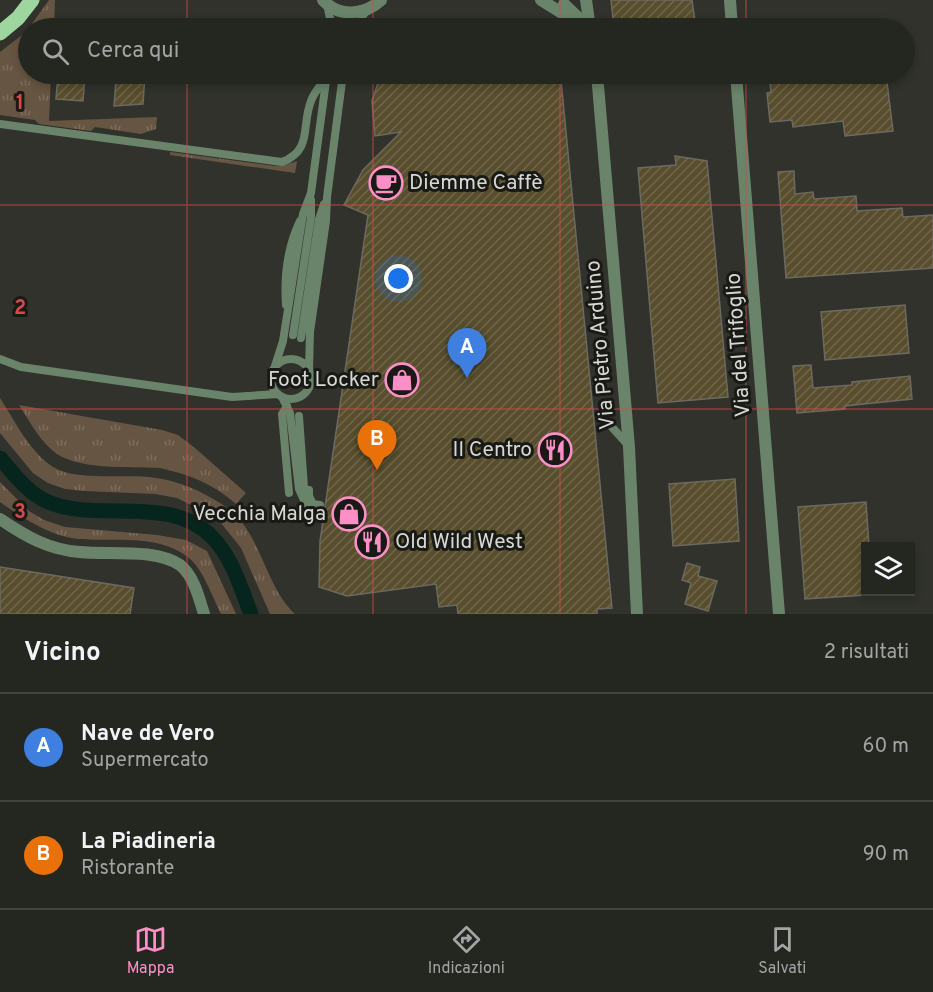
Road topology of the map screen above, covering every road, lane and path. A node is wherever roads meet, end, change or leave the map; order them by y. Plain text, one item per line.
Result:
1 (32, 0) edge
2 (381, 0) edge
3 (541, 0) edge
4 (558, 0) edge
5 (586, 0) edge
6 (730, 0) edge
7 (325, 2) edge
8 (367, 10) junction
9 (329, 18) edge
10 (361, 18) edge
11 (568, 18) edge
12 (579, 18) edge
13 (589, 18) edge
14 (731, 18) edge
15 (0, 33) edge
16 (321, 84) edge
17 (326, 84) edge
18 (343, 84) edge
19 (597, 84) edge
20 (737, 84) edge
21 (0, 124) edge
22 (311, 193) junction
23 (327, 197) junction
24 (0, 359) edge
25 (275, 366) junction
26 (309, 370) junction
27 (270, 383) junction
28 (280, 395) junction
29 (255, 396) junction
30 (288, 406) junction
31 (611, 426) dead end
32 (629, 447) junction
33 (289, 493) dead end
34 (305, 502) junction
35 (0, 519) edge
36 (204, 614) edge
37 (637, 614) edge
38 (780, 614) edge

1 - 15 main road
2 - 8 street
3 - 11 street
4 - 12 street
5 - 13 street
6 - 14 street
7 - 8 street
7 - 9 lane
8 - 10 lane
16 - 21 lane
17 - 22 lane
18 - 23 lane
19 - 32 street, Via Pietro Arduino
20 - 38 street, Via del Trifoglio
22 - 23 lane
22 - 25 lane
23 - 26 lane
24 - 29 lane
25 - 26 lane
25 - 27 lane
26 - 28 lane
27 - 28 lane
27 - 29 lane
28 - 29 lane
28 - 30 lane
30 - 33 lane
30 - 34 lane
31 - 32 lane
32 - 37 street, Via Pietro Arduino
34 - 34 lane
35 - 36 street

